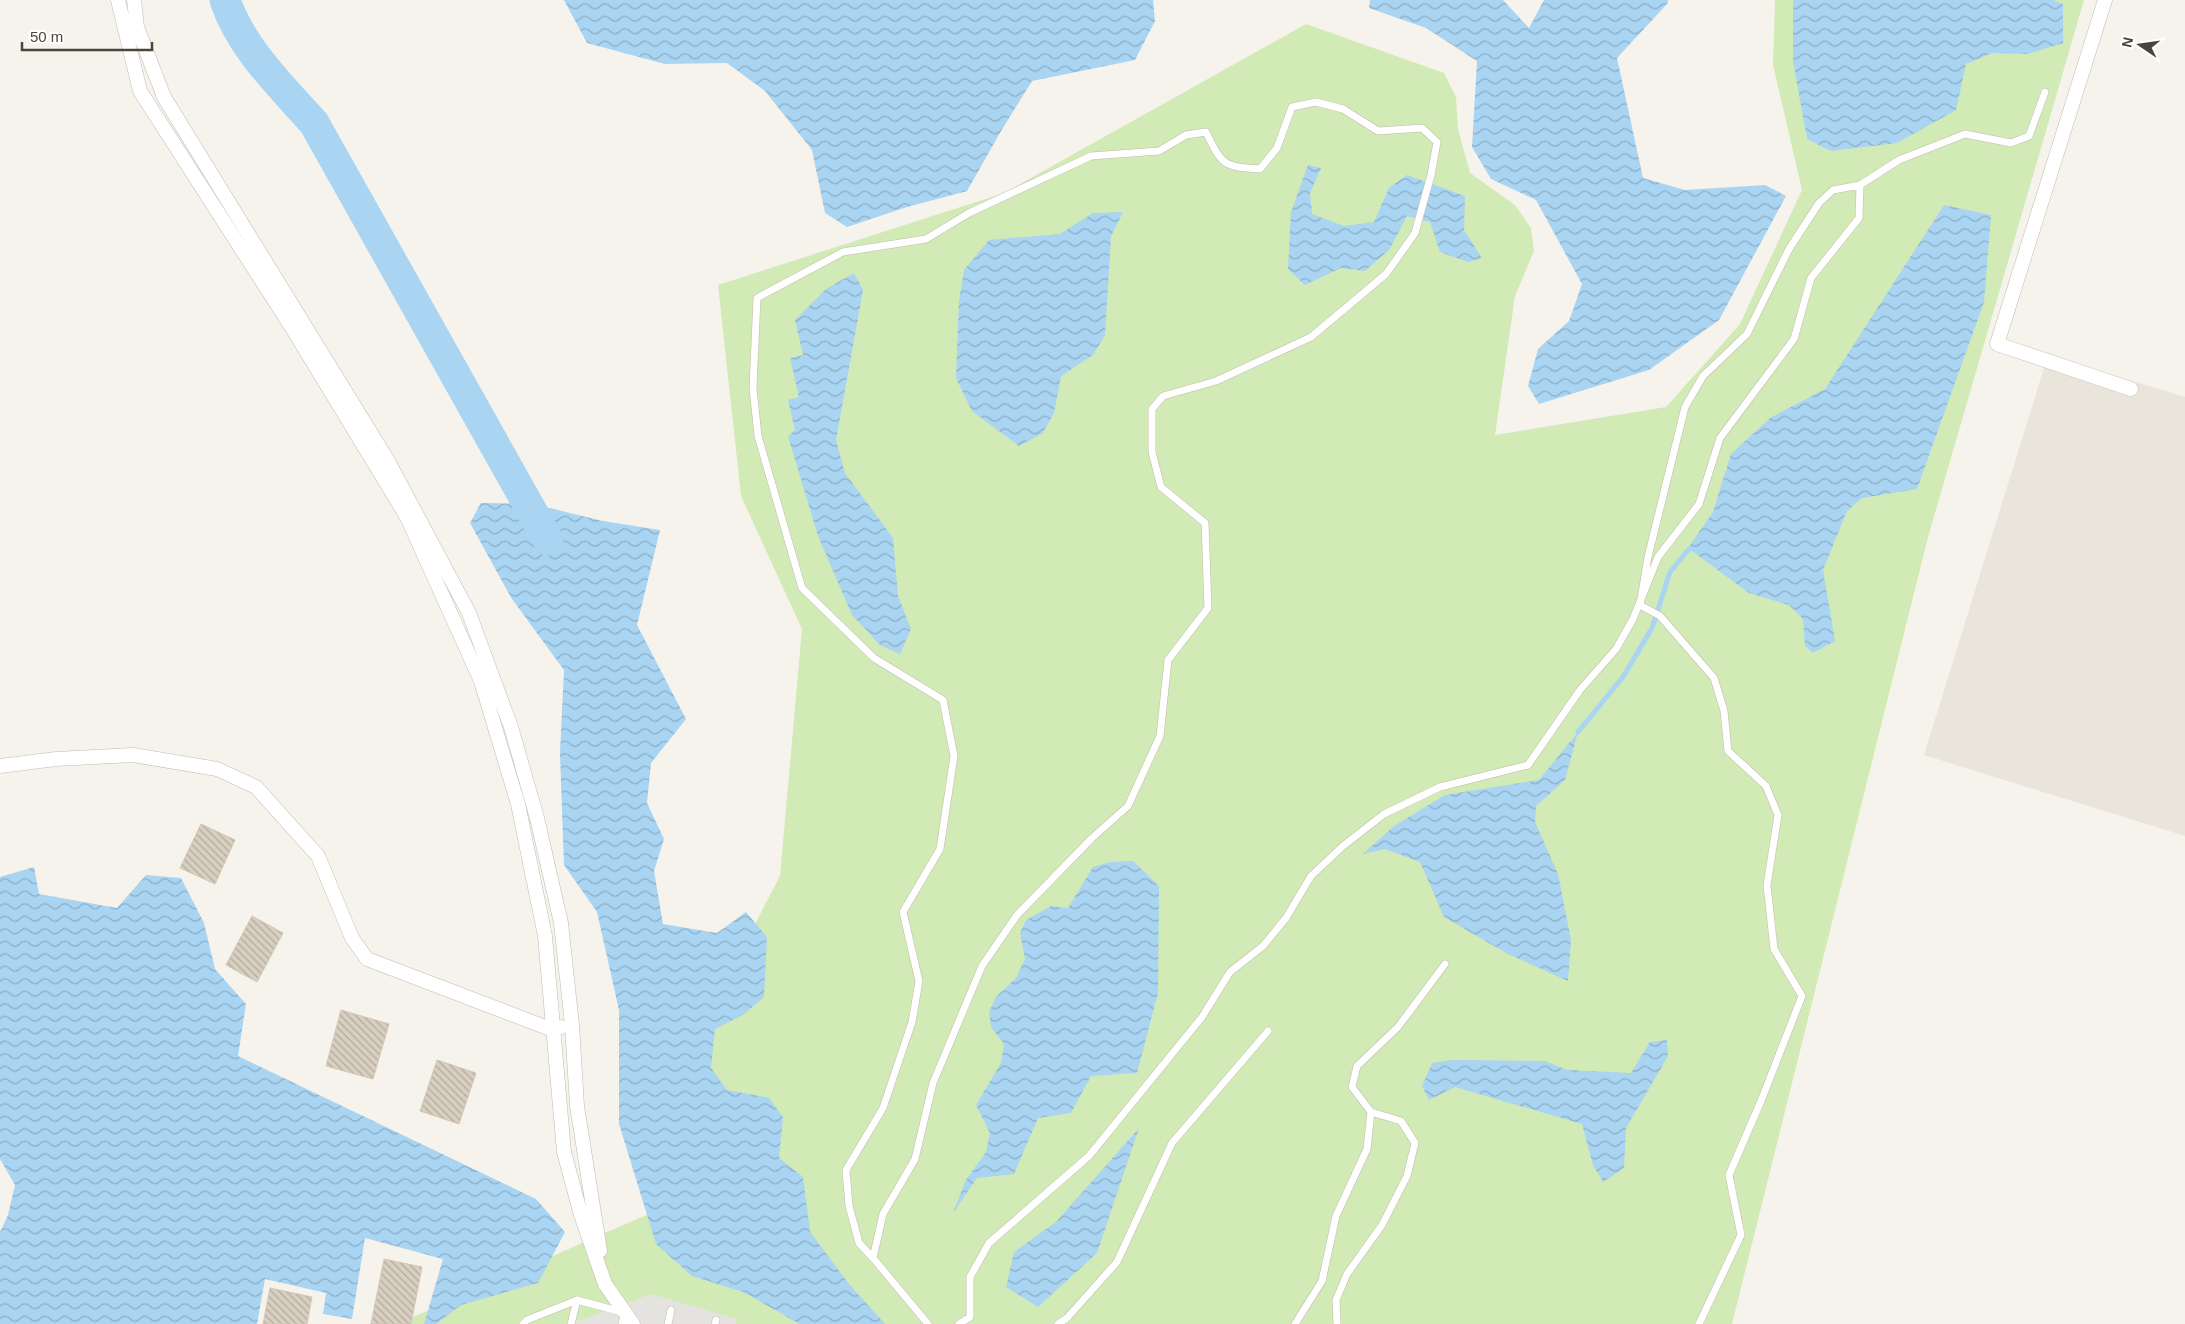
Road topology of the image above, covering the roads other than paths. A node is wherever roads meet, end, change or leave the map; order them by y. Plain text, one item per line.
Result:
1 (118, 0) edge
2 (134, 0) edge
3 (2105, 0) edge
4 (2045, 92) dead end
5 (1860, 185) junction
6 (2131, 389) dead end
7 (1640, 605) junction
8 (0, 766) edge
9 (1445, 964) dead end
10 (572, 1025) junction
11 (553, 1030) junction
12 (1268, 1031) dead end
13 (1371, 1112) junction
14 (873, 1258) junction
15 (605, 1284) junction
16 (577, 1300) junction
17 (671, 1310) dead end
18 (627, 1320) edge
19 (925, 1323) edge
20 (524, 1324) edge
21 (571, 1324) edge
22 (668, 1324) edge
23 (958, 1324) edge
24 (1058, 1324) edge
25 (1295, 1324) edge
26 (1337, 1324) edge
27 (1699, 1324) edge

1 - 11 street
2 - 10 street
3 - 6 street
4 - 5 lane
5 - 7 lane
5 - 7 lane
7 - 23 lane
7 - 27 lane
8 - 11 street
9 - 13 lane
10 - 11 street
10 - 15 street
11 - 15 street
12 - 24 lane
13 - 25 lane
13 - 26 lane
14 - 14 lane
14 - 19 lane
15 - 18 street
16 - 18 lane
16 - 20 lane
16 - 21 lane
17 - 22 lane

